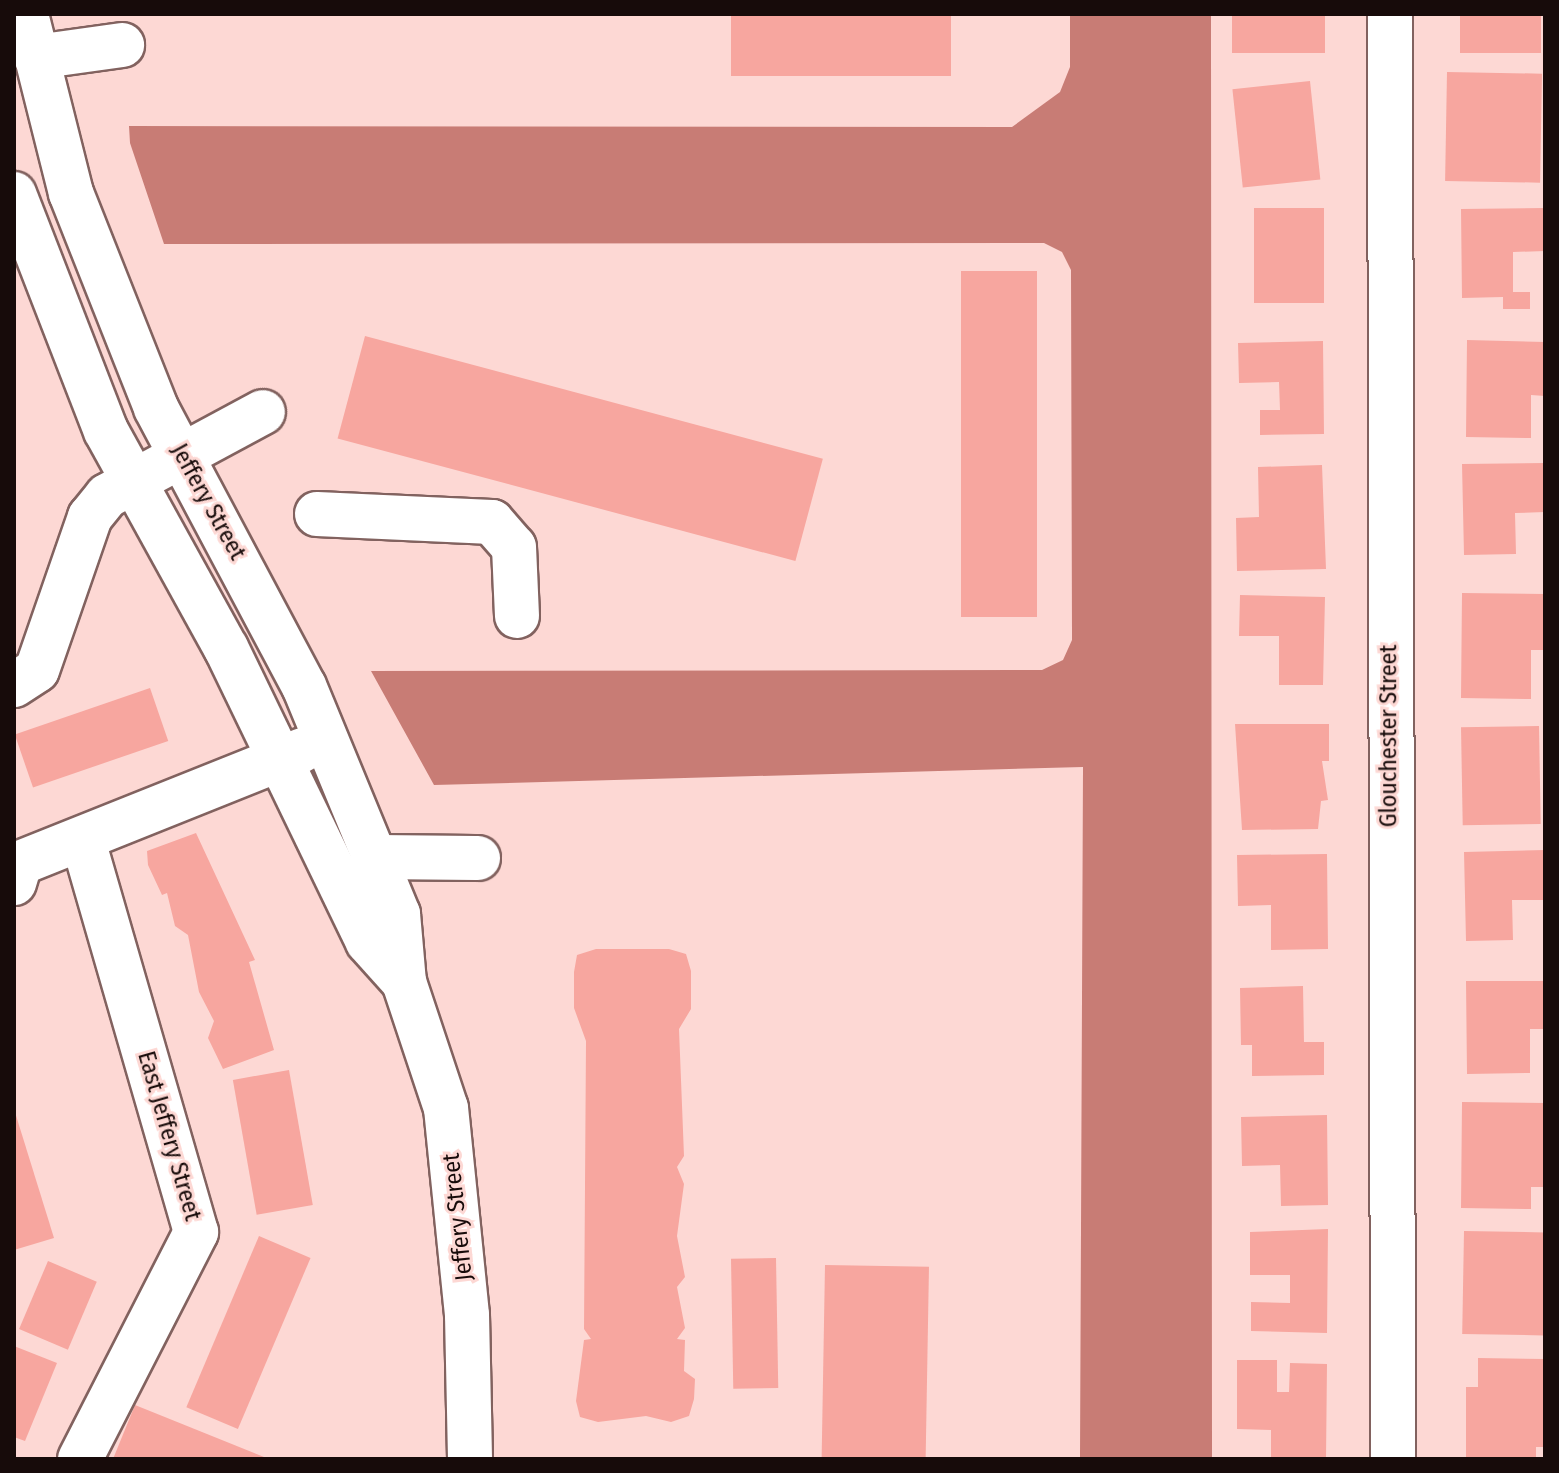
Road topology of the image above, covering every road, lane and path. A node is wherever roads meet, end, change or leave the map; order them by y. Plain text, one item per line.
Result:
1 (26, 14) edge
2 (1390, 14) edge
3 (122, 45) dead end
4 (36, 57) junction
5 (14, 194) edge
6 (263, 412) dead end
7 (180, 451) junction
8 (132, 479) junction
9 (317, 514) dead end
10 (517, 616) dead end
11 (14, 685) edge
12 (327, 740) junction
13 (274, 761) junction
14 (83, 840) junction
15 (375, 857) junction
16 (478, 858) dead end
17 (14, 883) edge
18 (404, 982) junction
19 (80, 1459) edge
20 (470, 1459) edge
21 (1393, 1459) edge

1 - 4 street, Jeffery Street
2 - 21 street, Glouchester Street
3 - 4 street
4 - 7 street, Jeffery Street
5 - 8 street, Jeffery Street
6 - 7 street
7 - 8 street
7 - 12 street, Jeffery Street
8 - 11 street
8 - 13 street, Jeffery Street
9 - 10 street
12 - 13 street
12 - 15 street, Jeffery Street
13 - 14 street
13 - 18 street, Jeffery Street
14 - 17 street
14 - 19 street, East Jeffery Street
15 - 16 street
15 - 18 street, Jeffery Street
18 - 20 street, Jeffery Street

